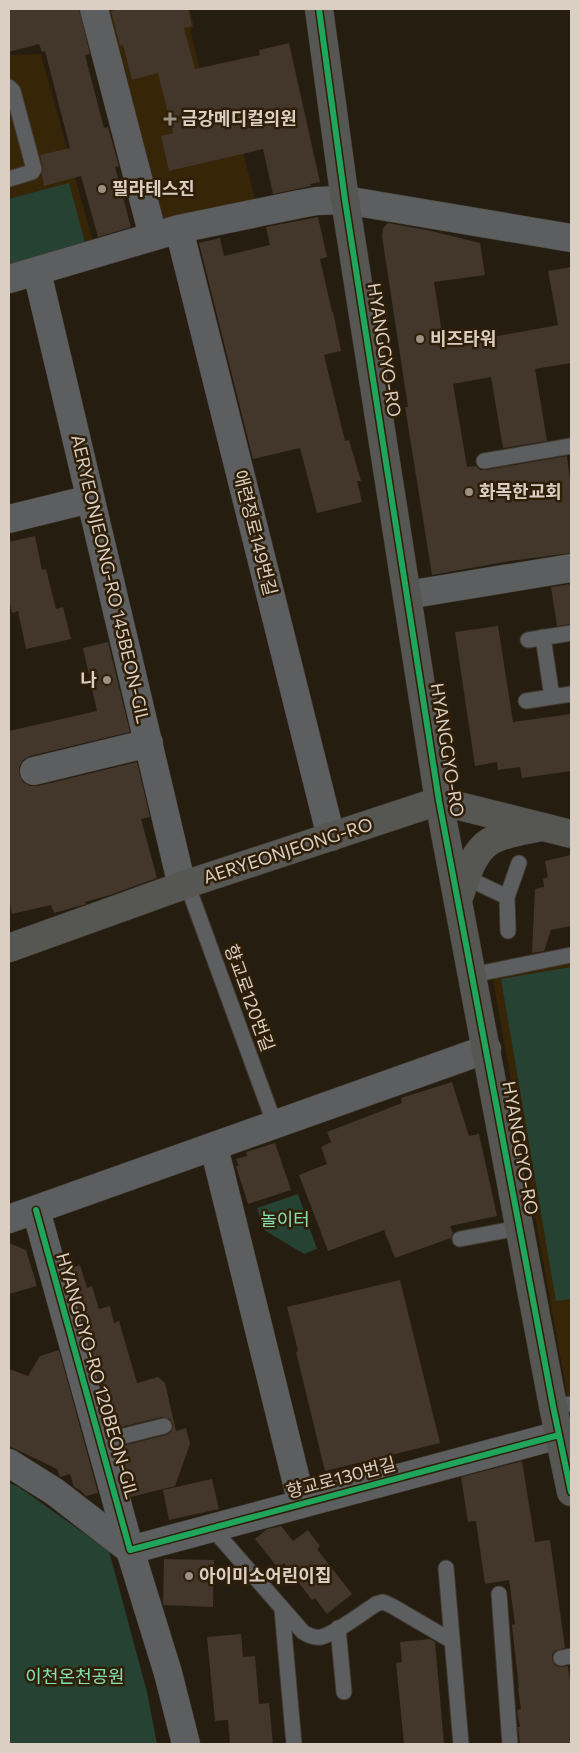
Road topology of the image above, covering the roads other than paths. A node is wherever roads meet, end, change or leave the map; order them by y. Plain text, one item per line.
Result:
1 (94, 9) edge
2 (319, 9) edge
3 (9, 87) edge
4 (9, 179) edge
5 (345, 200) junction
6 (179, 229) junction
7 (153, 236) junction
8 (571, 238) edge
9 (37, 272) junction
10 (9, 279) edge
11 (571, 446) edge
12 (484, 461) dead end
13 (90, 499) junction
14 (9, 519) edge
15 (571, 568) edge
16 (407, 595) junction
17 (571, 633) edge
18 (543, 637) junction
19 (528, 640) dead end
20 (571, 694) edge
21 (552, 697) junction
22 (526, 701) dead end
23 (149, 743) junction
24 (34, 771) dead end
25 (439, 801) junction
26 (544, 826) junction
27 (571, 834) edge
28 (331, 837) junction
29 (519, 863) dead end
30 (185, 885) junction
31 (462, 889) junction
32 (507, 896) junction
33 (508, 931) dead end
34 (9, 948) edge
35 (571, 956) edge
36 (472, 975) junction
37 (487, 1049) junction
38 (275, 1125) junction
39 (214, 1147) junction
40 (36, 1210) junction
41 (9, 1220) edge
42 (519, 1228) junction
43 (460, 1239) dead end
44 (562, 1405) edge
45 (164, 1426) dead end
46 (559, 1435) junction
47 (100, 1442) junction
48 (9, 1463) edge
49 (571, 1492) edge
50 (302, 1504) junction
51 (212, 1528) junction
52 (130, 1550) junction
53 (446, 1568) dead end
54 (500, 1594) dead end
55 (282, 1609) junction
56 (338, 1628) junction
57 (452, 1641) junction
58 (344, 1692) dead end
59 (186, 1744) edge
60 (294, 1744) edge
61 (461, 1744) edge
62 (510, 1744) edge

1 - 7 street
2 - 5 street, HYANGGYO-RO
3 - 4 lane
5 - 6 street
5 - 8 street
5 - 16 street, HYANGGYO-RO
6 - 7 street
6 - 28 street, 애련정로149번길
7 - 9 street
9 - 10 street
9 - 13 street, AERYEONJEONG-RO 145BEON-GIL
11 - 12 lane
13 - 14 street
13 - 23 street, AERYEONJEONG-RO 145BEON-GIL
15 - 16 street
16 - 25 street, HYANGGYO-RO
17 - 18 lane
18 - 19 lane
18 - 21 lane
20 - 21 lane
21 - 22 lane
23 - 24 street
23 - 30 street, AERYEONJEONG-RO 145BEON-GIL
25 - 26 street
25 - 28 street, AERYEONJEONG-RO
25 - 31 street, HYANGGYO-RO
26 - 27 street
26 - 31 street
28 - 30 street, AERYEONJEONG-RO
29 - 32 lane
30 - 34 street, AERYEONJEONG-RO
30 - 38 lane, 향교로120번길
31 - 32 lane
31 - 36 street, HYANGGYO-RO
32 - 33 lane
35 - 36 lane
36 - 37 street, HYANGGYO-RO
37 - 38 street
37 - 42 street, HYANGGYO-RO
38 - 39 street
39 - 40 street
39 - 50 street, 향교로130번길
40 - 41 street
40 - 47 street, HYANGGYO-RO 120BEON-GIL
42 - 43 lane
42 - 44 street, HYANGGYO-RO
44 - 46 street, HYANGGYO-RO
45 - 47 lane
46 - 49 street, HYANGGYO-RO
46 - 50 street, 향교로130번길
47 - 52 street, HYANGGYO-RO 120BEON-GIL
48 - 52 street
50 - 51 street, 향교로130번길
51 - 52 street, 향교로130번길
51 - 55 lane
52 - 59 street, HYANGGYO-RO 120BEON-GIL
53 - 57 lane
54 - 62 lane
55 - 56 lane
55 - 60 lane
56 - 57 lane
56 - 58 lane
57 - 61 lane

